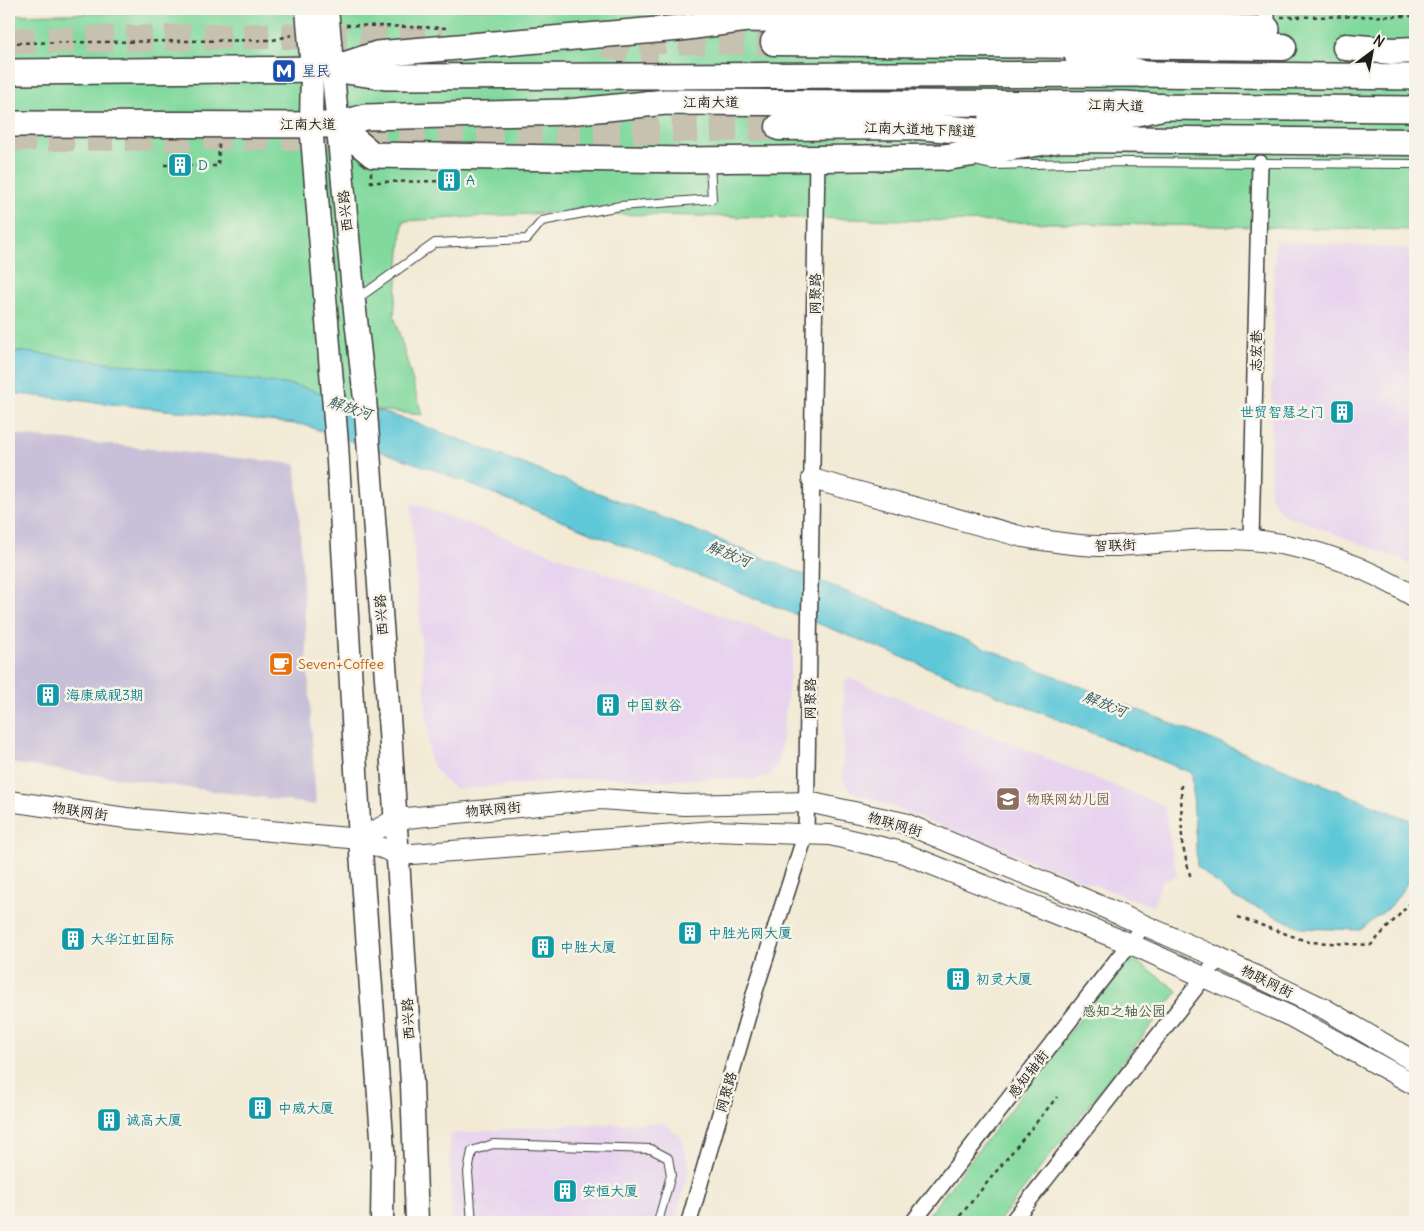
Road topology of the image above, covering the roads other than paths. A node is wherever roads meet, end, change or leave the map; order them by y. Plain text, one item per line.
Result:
1 (327, 9) edge
2 (308, 20) edge
3 (1098, 23) junction
4 (1272, 28) edge
5 (1177, 46) junction
6 (1346, 47) dead end
7 (1415, 50) edge
8 (322, 69) junction
9 (9, 72) edge
10 (1142, 74) junction
11 (1415, 77) edge
12 (1162, 107) junction
13 (1415, 110) edge
14 (9, 124) edge
15 (311, 124) junction
16 (337, 125) junction
17 (916, 126) junction
18 (778, 127) tunnel mouth
19 (1061, 139) junction
20 (1415, 142) edge
21 (947, 157) junction
22 (817, 158) junction
23 (709, 159) junction
24 (1260, 163) junction
25 (1415, 164) edge
26 (354, 302) junction
27 (812, 479) junction
28 (1251, 540) junction
29 (1415, 597) edge
30 (9, 801) edge
31 (808, 802) junction
32 (396, 819) junction
33 (806, 834) junction
34 (360, 840) junction
35 (399, 855) junction
36 (1144, 925) junction
37 (1129, 943) junction
38 (1219, 958) junction
39 (1205, 976) junction
40 (1415, 1062) edge
41 (1415, 1085) edge
42 (382, 1222) edge
43 (417, 1222) edge
44 (472, 1222) edge
45 (658, 1222) edge
46 (689, 1222) edge
47 (913, 1222) edge
48 (1012, 1222) edge

1 - 8 main road, 西兴路
2 - 8 main road, 西兴路
3 - 4 main road
3 - 5 highway
3 - 8 main road
4 - 5 highway
5 - 10 highway
6 - 7 highway
8 - 9 main road, 江南大道
8 - 10 main road, 江南大道
8 - 15 main road, 西兴路
8 - 16 main road, 西兴路
10 - 11 main road, 江南大道
12 - 13 main road, 江南大道
12 - 16 main road, 江南大道
12 - 17 highway
14 - 15 main road, 江南大道
15 - 16 main road, 江南大道
15 - 34 main road, 西兴路
16 - 23 main road
16 - 26 main road, 西兴路
17 - 18 highway, 江南大道地下隧道
17 - 19 highway, 江南大道地下隧道
19 - 20 highway
19 - 21 highway
21 - 22 main road
21 - 24 lane
22 - 23 main road
22 - 27 street, 网聚路
23 - 26 lane
24 - 25 lane
24 - 28 street, 志宏巷
26 - 32 main road, 西兴路
27 - 28 street, 智联街
27 - 31 street, 网聚路
28 - 29 street, 智联街
30 - 34 street, 物联网街
31 - 32 street, 物联网街
31 - 33 street, 网聚路
31 - 36 street, 物联网街
32 - 34 street, 物联网街
32 - 35 main road, 西兴路
33 - 35 street, 物联网街
33 - 37 street, 物联网街
33 - 46 street, 网聚路
34 - 35 street, 物联网街
34 - 42 main road, 西兴路
35 - 43 main road, 西兴路
36 - 37 street, 感知轴街
36 - 38 street, 物联网街
37 - 39 street, 物联网街
37 - 47 street, 感知轴街
38 - 39 street
38 - 40 street, 物联网街
39 - 41 street, 物联网街
39 - 48 street
44 - 45 lane

